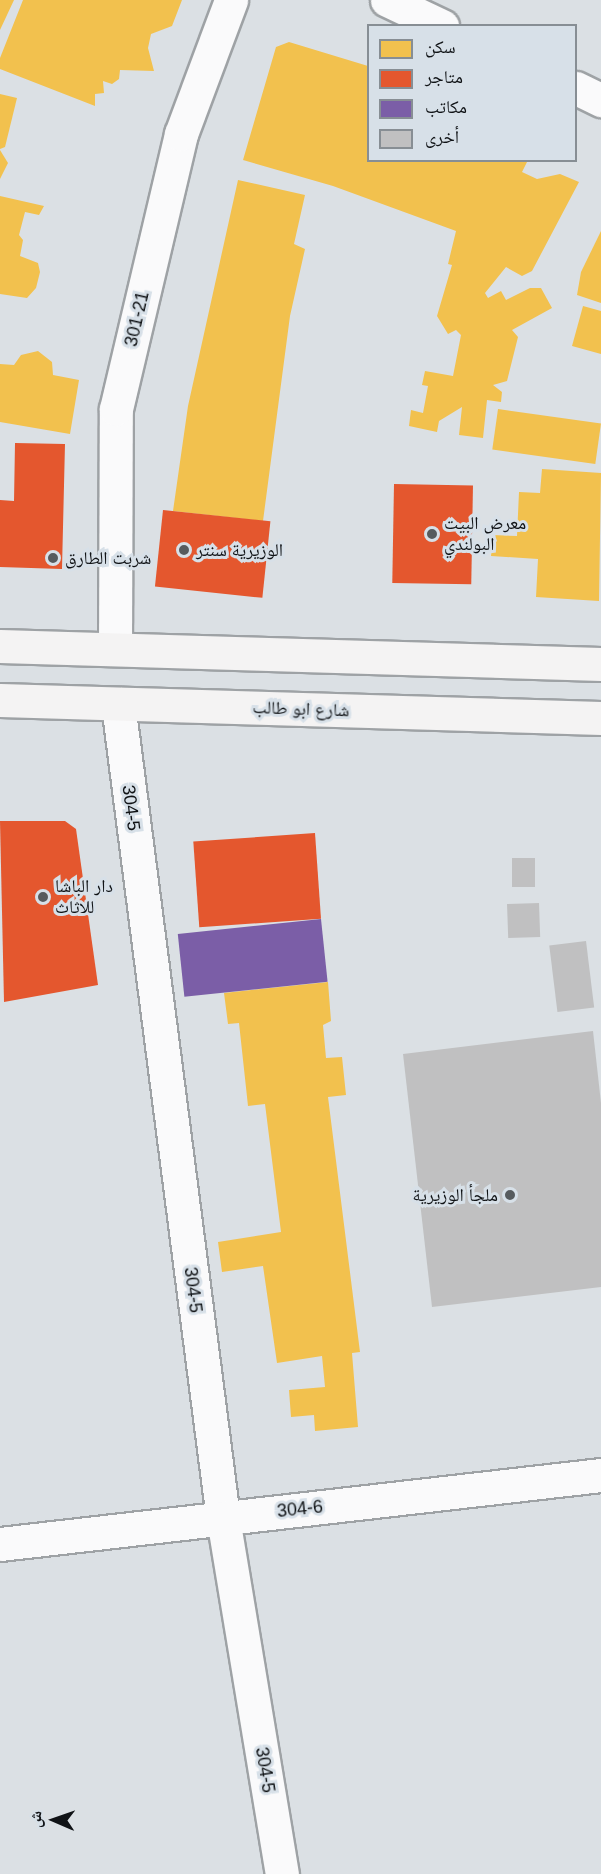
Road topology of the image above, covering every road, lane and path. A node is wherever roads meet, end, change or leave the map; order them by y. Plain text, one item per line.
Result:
1 (231, 0) edge
2 (387, 0) edge
3 (438, 24) edge
4 (577, 88) edge
5 (601, 100) edge
6 (0, 646) edge
7 (115, 650) junction
8 (601, 664) edge
9 (0, 700) edge
10 (118, 704) junction
11 (601, 718) edge
12 (601, 1476) edge
13 (223, 1518) junction
14 (0, 1544) edge
15 (282, 1874) edge

1 - 7 street, 301-21
2 - 3 street
4 - 5 street
6 - 7 main road
7 - 8 main road
9 - 10 main road, شارع ابو طالب
10 - 11 main road, شارع ابو طالب
10 - 13 street, 304-5
12 - 13 street, 304-6
13 - 14 street, 304-6
13 - 15 street, 304-5

